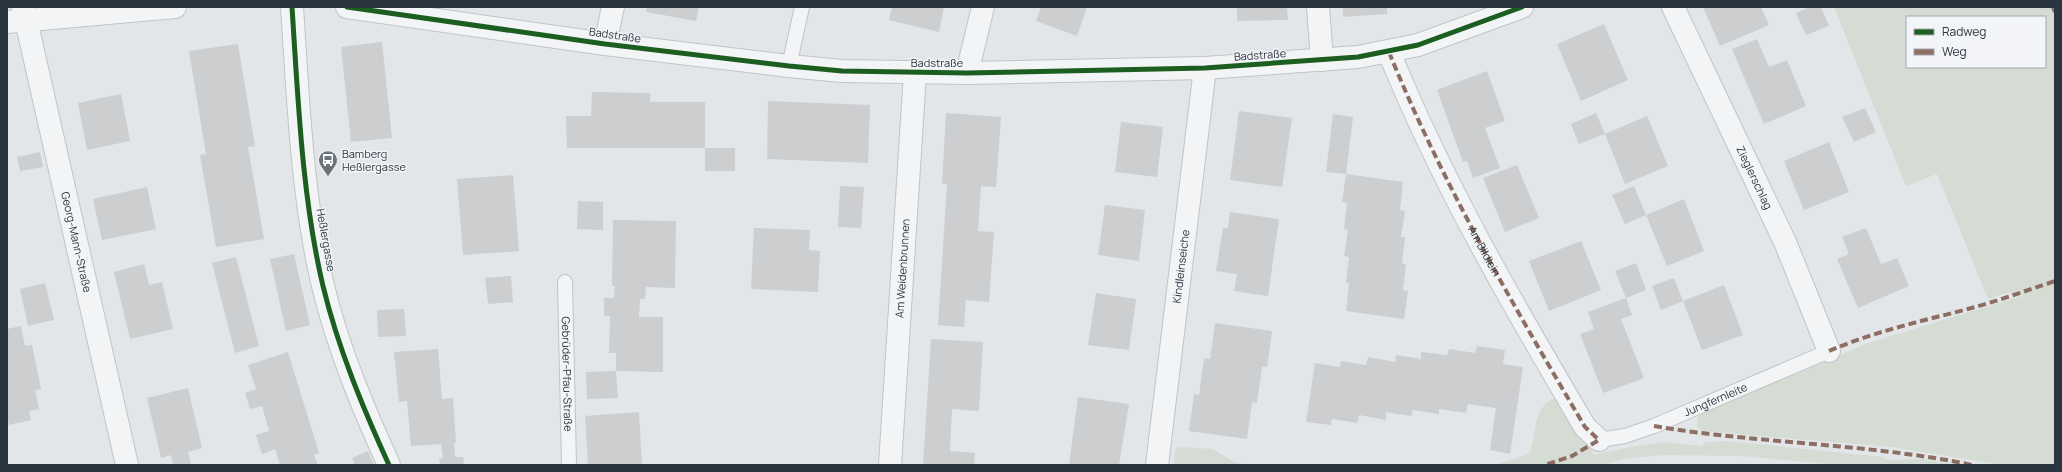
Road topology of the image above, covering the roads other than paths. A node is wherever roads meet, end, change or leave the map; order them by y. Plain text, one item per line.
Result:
1 (174, 7) edge
2 (292, 7) edge
3 (347, 7) edge
4 (613, 7) edge
5 (802, 7) edge
6 (983, 7) edge
7 (1318, 7) edge
8 (1522, 7) edge
9 (1673, 7) edge
10 (19, 16) edge
11 (605, 44) junction
12 (1389, 52) junction
13 (1322, 60) junction
14 (790, 66) junction
15 (1205, 68) junction
16 (915, 73) junction
17 (967, 73) junction
18 (565, 282) dead end
19 (1829, 351) joint
20 (1599, 440) joint
21 (127, 465) edge
22 (389, 465) edge
23 (569, 465) edge
24 (890, 465) edge
25 (1157, 465) edge

1 - 10 street
2 - 22 street, Heßlergasse
3 - 11 street, Badstraße
4 - 11 street
5 - 14 lane
6 - 17 street
7 - 13 street
8 - 12 street, Badstraße
9 - 19 street, Zieglerschlag
10 - 21 street, Georg-Mann-Straße
11 - 14 street, Badstraße
12 - 13 street, Badstraße
12 - 20 street, Am Bildlein
13 - 15 street, Badstraße
14 - 16 street, Badstraße
15 - 17 street, Badstraße
15 - 25 street, Kindleinseiche
16 - 17 street, Badstraße
16 - 24 street, Am Weidenbrunnen
18 - 23 lane, Gebrüder-Pfau-Straße
19 - 20 lane, Jungfernleite

